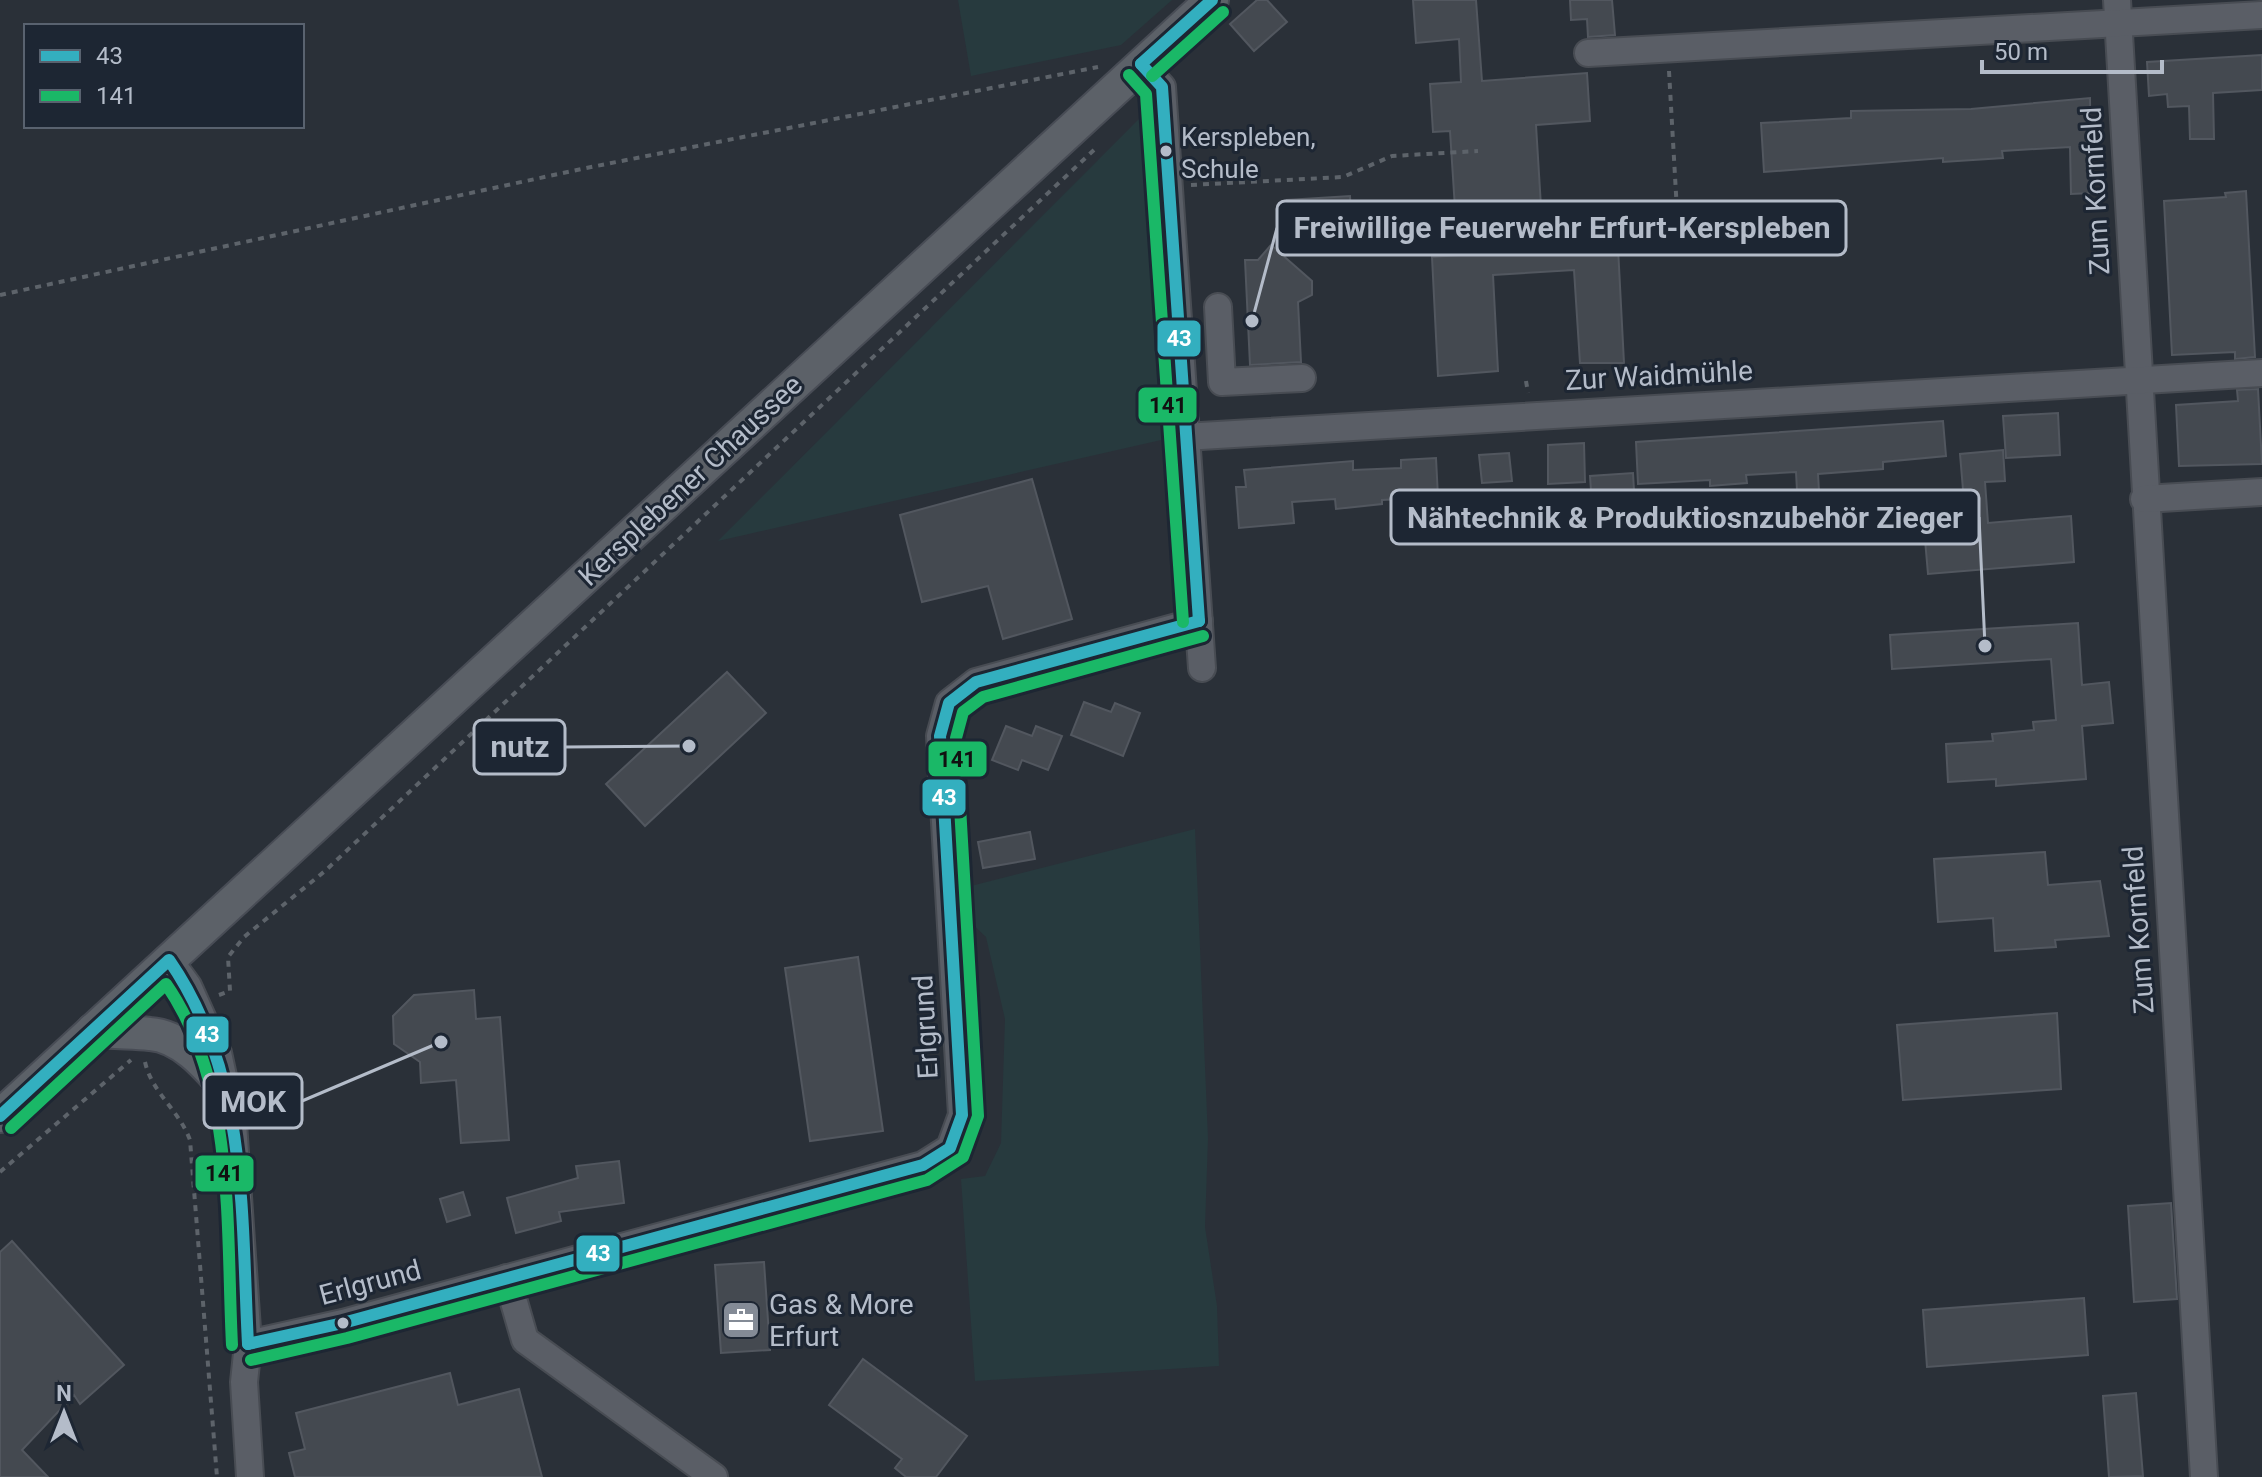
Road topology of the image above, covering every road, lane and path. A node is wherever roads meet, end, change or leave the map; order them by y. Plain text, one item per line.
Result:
1 (1212, 0) edge
2 (2117, 11) edge
3 (2262, 15) edge
4 (1667, 49) junction
5 (1588, 53) dead end
6 (1141, 64) junction
7 (1102, 142) dead end
8 (1478, 151) dead end
9 (1169, 187) junction
10 (1677, 211) dead end
11 (0, 295) edge
12 (1218, 307) dead end
13 (1220, 338) junction
14 (1179, 340) junction
15 (2262, 373) edge
16 (1302, 378) dead end
17 (2137, 378) junction
18 (1184, 437) junction
19 (2262, 492) edge
20 (2144, 499) junction
21 (1199, 621) junction
22 (1202, 668) dead end
23 (169, 960) junction
24 (195, 1002) junction
25 (93, 1030) junction
26 (147, 1041) junction
27 (225, 1087) junction
28 (0, 1116) edge
29 (0, 1172) edge
30 (507, 1278) junction
31 (248, 1344) junction
32 (217, 1477) edge
33 (250, 1477) edge
34 (714, 1477) edge
35 (2204, 1477) edge

1 - 6 main road, Kersplebener Chaussee
2 - 3 street
2 - 4 street
2 - 17 street, Zum Kornfeld
4 - 5 street
4 - 10 path
6 - 9 street
6 - 11 path
6 - 23 main road, Kersplebener Chaussee
7 - 24 path
8 - 9 path
9 - 14 street
12 - 13 street
13 - 14 street
13 - 16 street
14 - 18 street
15 - 17 street
17 - 18 street, Zur Waidmühle
17 - 20 street, Zum Kornfeld
18 - 21 street
19 - 20 street
20 - 35 street, Zum Kornfeld
21 - 22 street
21 - 30 street, Erlgrund
23 - 24 street
23 - 25 main road, Kersplebener Chaussee
24 - 27 street
25 - 26 main road
25 - 28 main road, Kersplebener Chaussee
26 - 27 main road
26 - 29 path
26 - 32 path
27 - 31 street
30 - 31 street, Erlgrund
30 - 34 street
31 - 33 street

